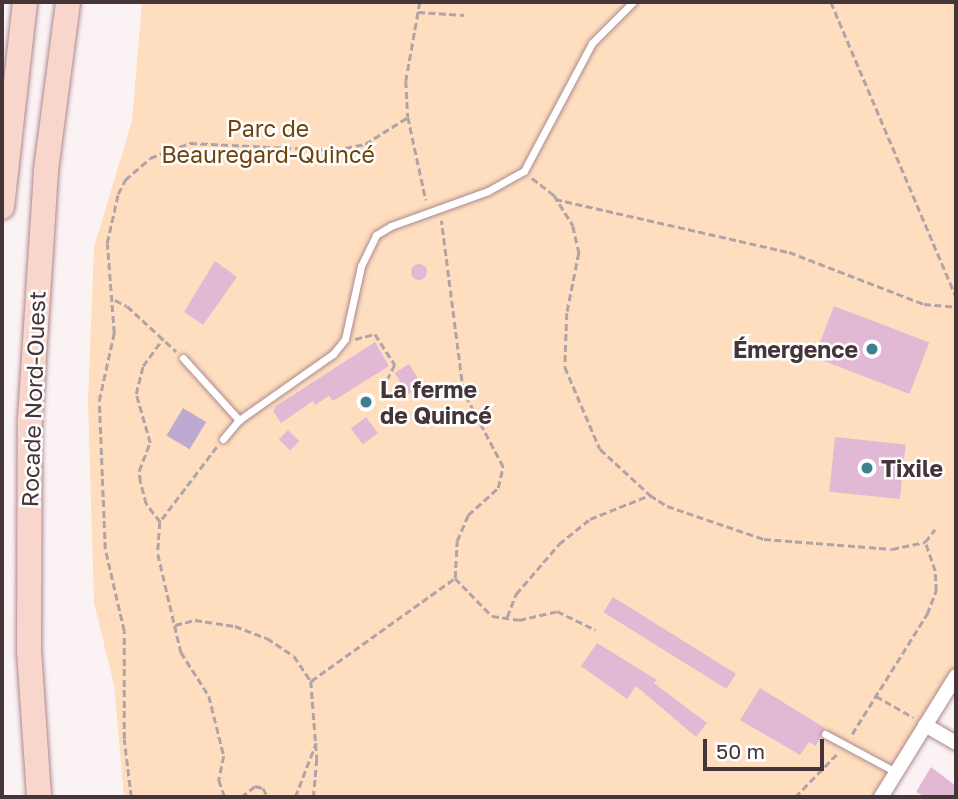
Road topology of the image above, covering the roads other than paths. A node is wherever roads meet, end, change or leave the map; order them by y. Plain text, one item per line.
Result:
1 (25, 2) edge
2 (68, 2) edge
3 (83, 2) edge
4 (634, 2) edge
5 (52, 114) junction
6 (2, 207) edge
7 (183, 358) road end
8 (239, 420) junction
9 (223, 439) road end
10 (956, 676) edge
11 (925, 725) junction
12 (825, 734) dead end
13 (956, 743) edge
14 (896, 772) junction
15 (39, 797) edge
16 (881, 797) edge

1 - 6 highway
2 - 5 highway, Rocade Nord-Ouest
3 - 5 highway
4 - 8 lane
5 - 15 highway, Rocade Nord-Ouest
7 - 8 lane
8 - 9 lane
10 - 11 street
11 - 13 street
11 - 14 street
12 - 14 lane
14 - 16 street

